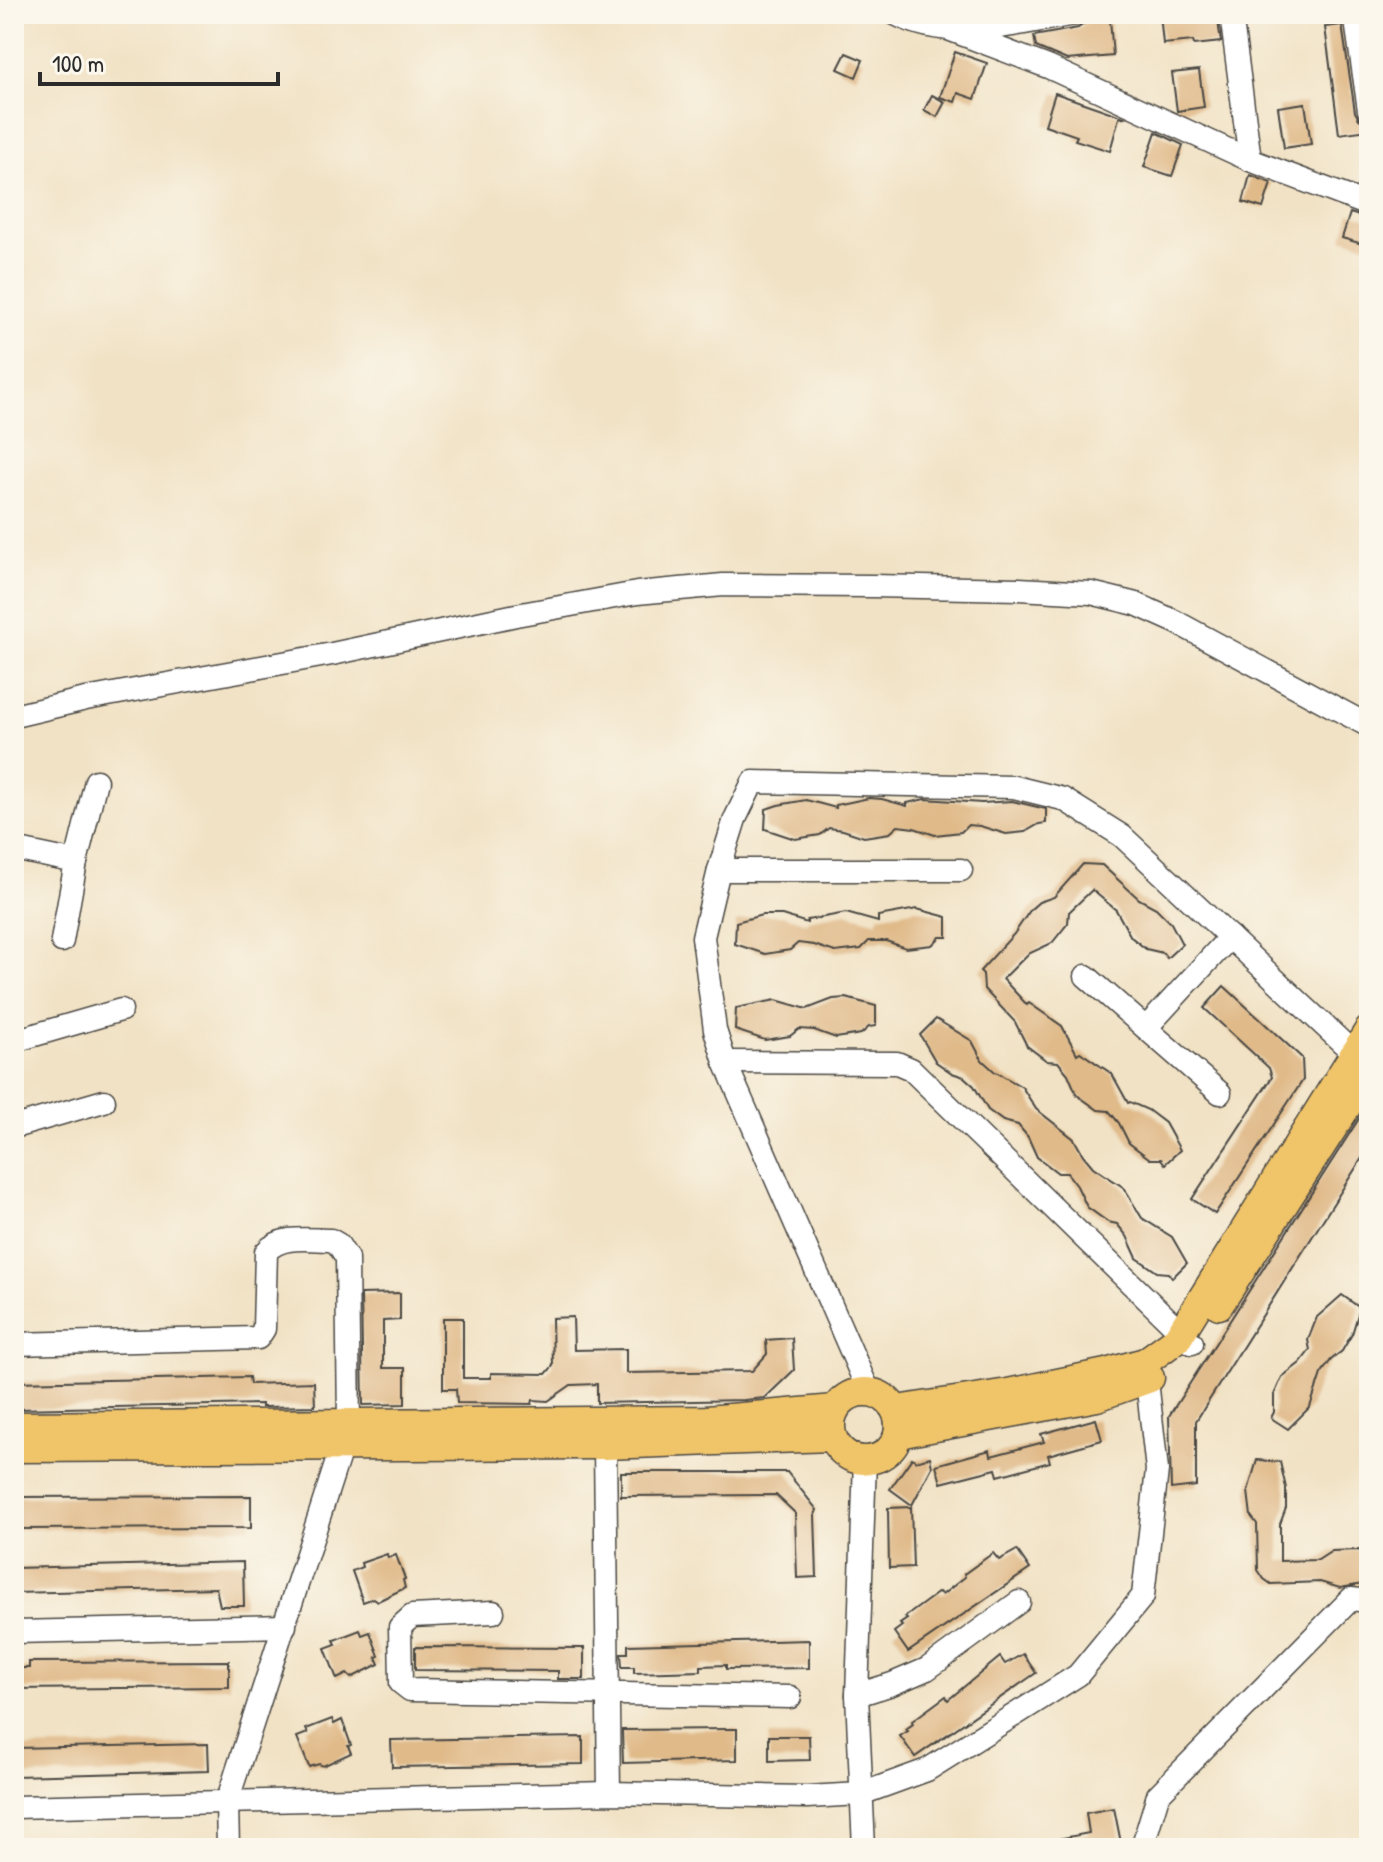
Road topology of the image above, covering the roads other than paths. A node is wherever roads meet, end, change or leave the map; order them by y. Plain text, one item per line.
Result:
1 (895, 14) edge
2 (1076, 14) edge
3 (1231, 14) edge
4 (1355, 14) edge
5 (951, 30) junction
6 (1369, 110) edge
7 (1250, 160) junction
8 (1369, 205) edge
9 (14, 716) edge
10 (1369, 726) edge
11 (96, 781) dead end
12 (14, 849) edge
13 (76, 862) junction
14 (719, 870) junction
15 (961, 870) dead end
16 (1230, 937) junction
17 (62, 941) dead end
18 (1086, 976) dead end
19 (121, 1010) dead end
20 (1146, 1028) junction
21 (14, 1041) edge
22 (1365, 1056) edge
23 (725, 1062) junction
24 (1220, 1093) dead end
25 (104, 1101) dead end
26 (14, 1127) edge
27 (1186, 1337) junction
28 (14, 1344) edge
29 (1146, 1371) junction
30 (869, 1392) junction
31 (897, 1422) junction
32 (834, 1423) junction
33 (14, 1426) edge
34 (346, 1434) junction
35 (605, 1445) junction
36 (14, 1448) edge
37 (865, 1460) junction
38 (1369, 1601) edge
39 (1019, 1602) dead end
40 (493, 1612) dead end
41 (285, 1626) junction
42 (14, 1632) edge
43 (608, 1693) junction
44 (857, 1695) junction
45 (790, 1697) dead end
46 (609, 1793) junction
47 (861, 1794) junction
48 (227, 1802) junction
49 (14, 1807) edge
50 (228, 1848) edge
51 (864, 1848) edge
52 (1142, 1848) edge

1 - 5 street
2 - 5 street
3 - 7 street
4 - 6 street
5 - 7 street
7 - 8 street
9 - 10 street
11 - 13 street
12 - 13 street
13 - 17 street
14 - 15 street
14 - 16 street
14 - 23 street
16 - 20 street
16 - 22 street
18 - 20 street
19 - 21 street
20 - 24 street
22 - 27 main road
23 - 27 street
23 - 30 street
25 - 26 street
27 - 29 main road
28 - 34 street
29 - 31 main road
29 - 47 street
30 - 31 main road
30 - 32 main road
31 - 37 main road
32 - 34 main road
32 - 35 main road
32 - 37 main road
33 - 34 main road
34 - 35 main road
34 - 36 main road
34 - 41 street
35 - 43 street
37 - 44 street
38 - 52 street
39 - 44 street
40 - 43 street
41 - 42 street
41 - 48 street
43 - 45 street
43 - 46 street
44 - 47 street
46 - 47 street
46 - 48 street
47 - 51 street
48 - 49 street
48 - 50 street

